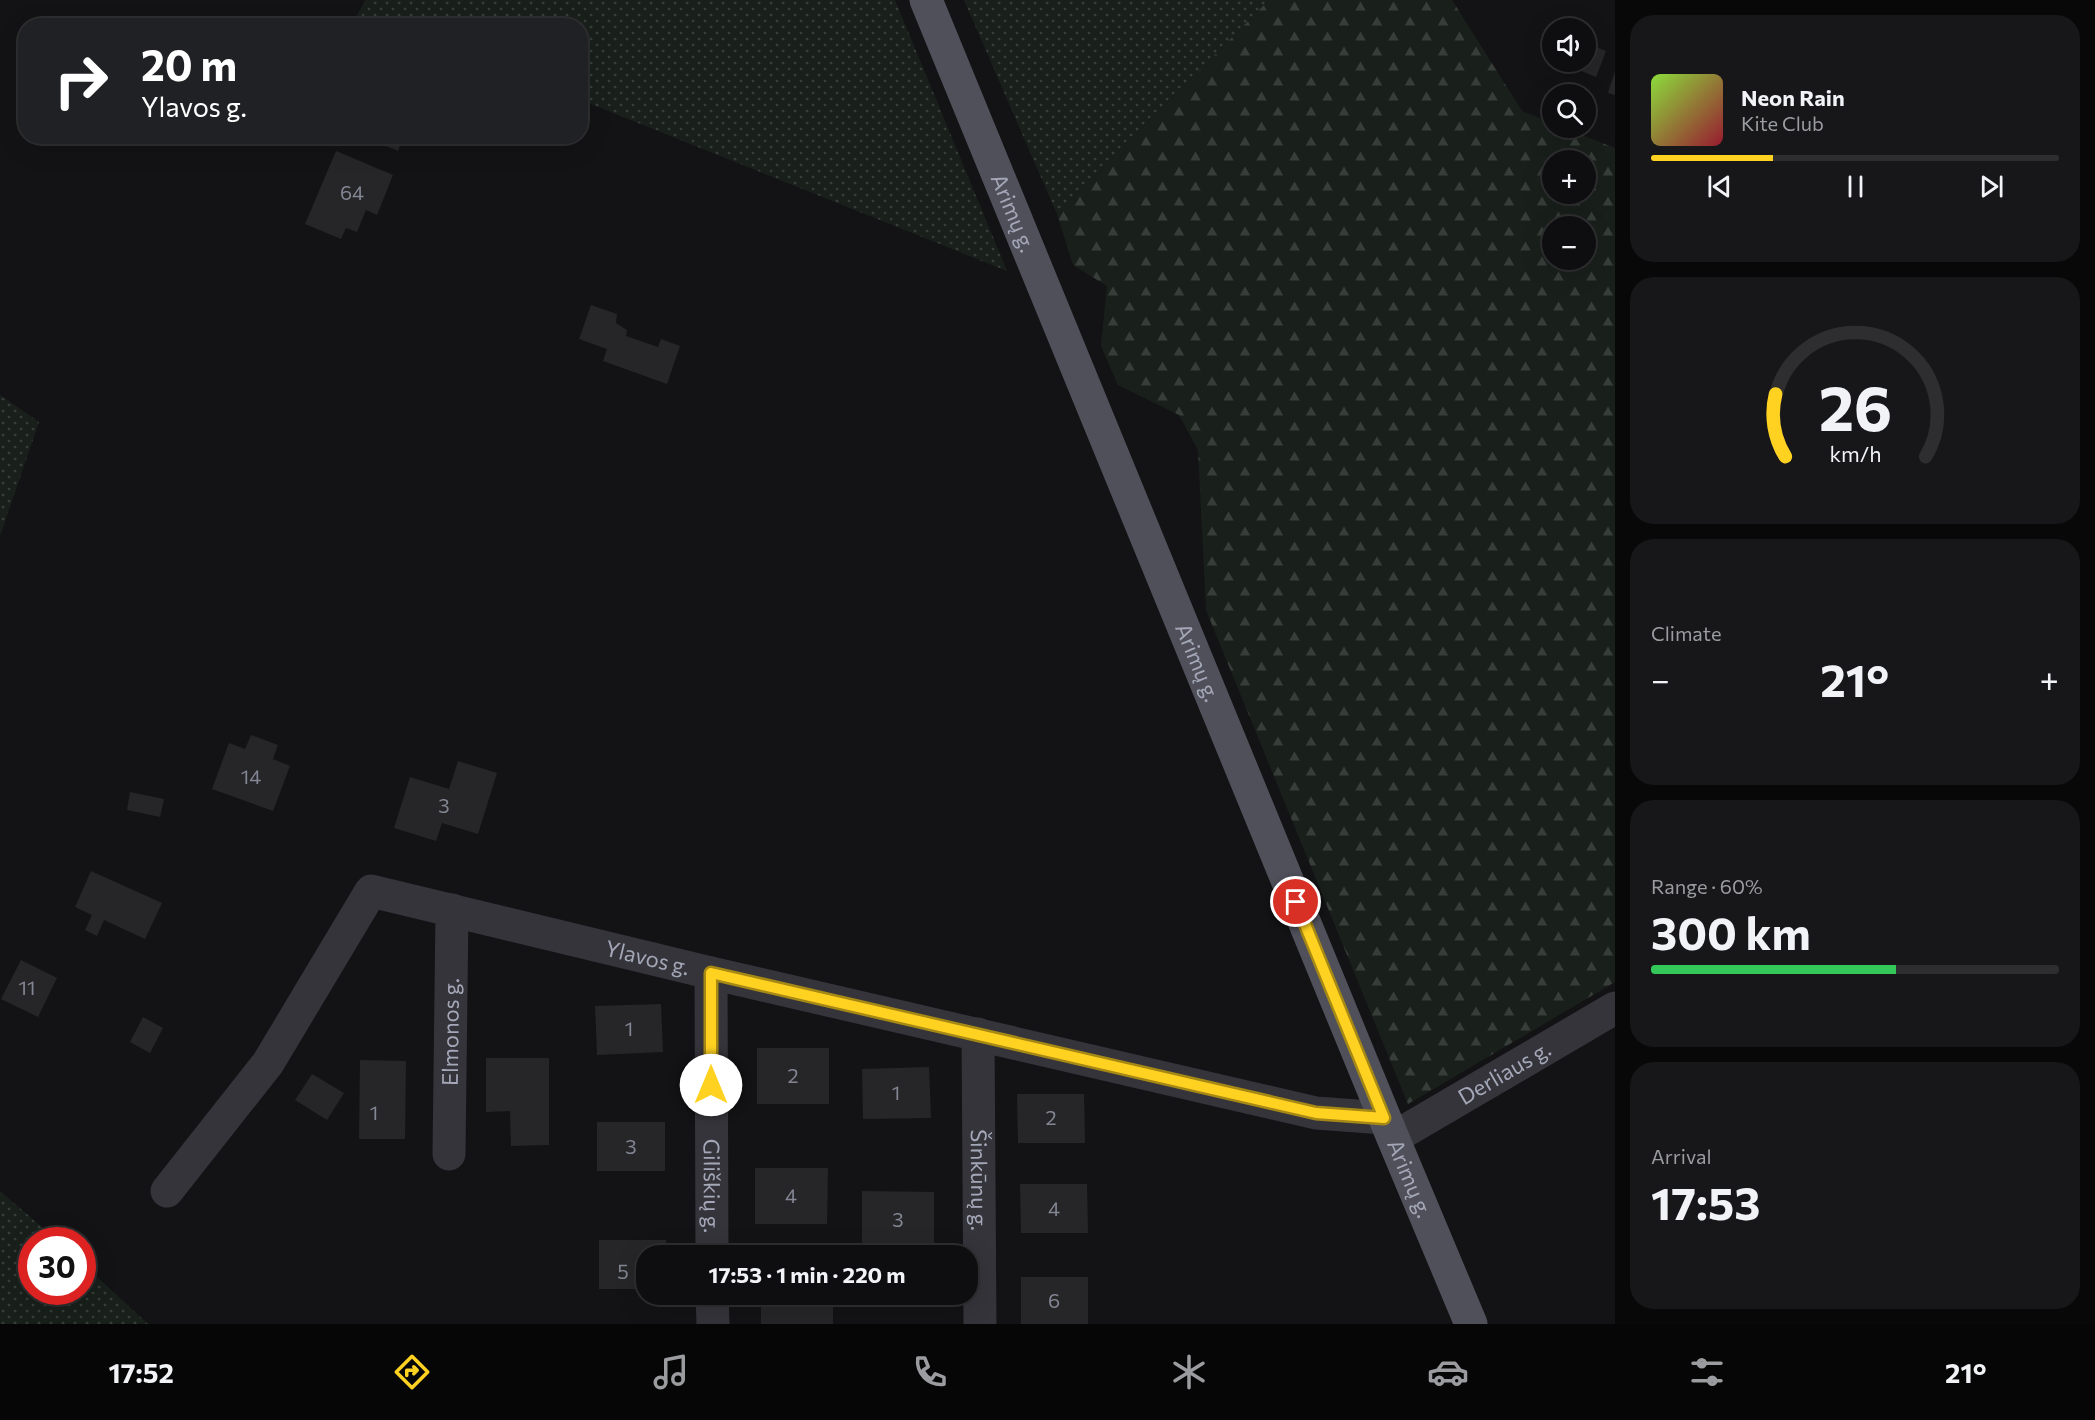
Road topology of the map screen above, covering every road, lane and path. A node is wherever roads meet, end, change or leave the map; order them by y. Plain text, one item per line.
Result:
1 (927, 0) edge
2 (452, 910) junction
3 (711, 973) junction
4 (1615, 1008) edge
5 (978, 1034) junction
6 (1388, 1128) junction
7 (449, 1154) dead end
8 (167, 1191) dead end
9 (711, 1245) edge
10 (712, 1305) edge
11 (712, 1324) edge
12 (980, 1324) edge
13 (1471, 1324) edge

1 - 6 main road, Arimų g.
2 - 3 street, Ylavos g.
2 - 7 street, Elmonos g.
2 - 8 street, Ylavos g.
3 - 5 street, Ylavos g.
3 - 9 street, Giliškių g.
4 - 6 street, Derliaus g.
5 - 6 street, Ylavos g.
5 - 12 street, Šinkūnų g.
6 - 13 main road, Arimų g.
10 - 11 street

